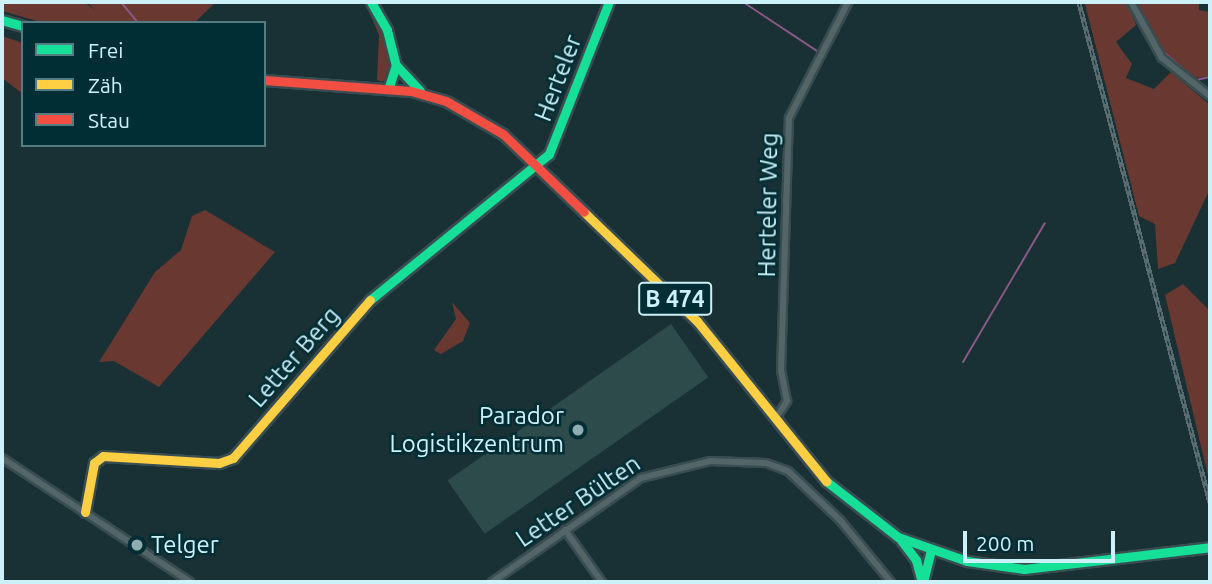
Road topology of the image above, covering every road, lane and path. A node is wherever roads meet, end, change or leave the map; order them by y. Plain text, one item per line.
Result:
1 (371, 2) edge
2 (609, 2) edge
3 (848, 2) edge
4 (1131, 2) edge
5 (2, 20) edge
6 (21, 25) edge
7 (395, 61) junction
8 (266, 80) edge
9 (389, 88) junction
10 (426, 95) junction
11 (1210, 96) edge
12 (540, 166) junction
13 (775, 419) junction
14 (2, 458) edge
15 (85, 512) junction
16 (565, 530) junction
17 (898, 537) junction
18 (1207, 547) edge
19 (931, 551) junction
20 (190, 582) edge
21 (492, 582) edge
22 (602, 582) edge
23 (891, 582) edge
24 (922, 582) edge

1 - 7 main road
2 - 12 main road, Herteler
3 - 13 street, Herteler Weg
4 - 11 street
5 - 6 main road
7 - 9 main road
7 - 10 main road
8 - 9 main road, B 474
9 - 10 main road, B 474
10 - 12 main road, B 474
12 - 13 main road, B 474
12 - 15 main road, Letter Berg
13 - 17 main road, B 474
14 - 15 street
15 - 20 street
16 - 21 street, Letter Bülten
16 - 22 street
16 - 23 street, Letter Bülten
17 - 19 main road, B 474
17 - 24 main road
18 - 19 main road, B 474
19 - 24 main road

